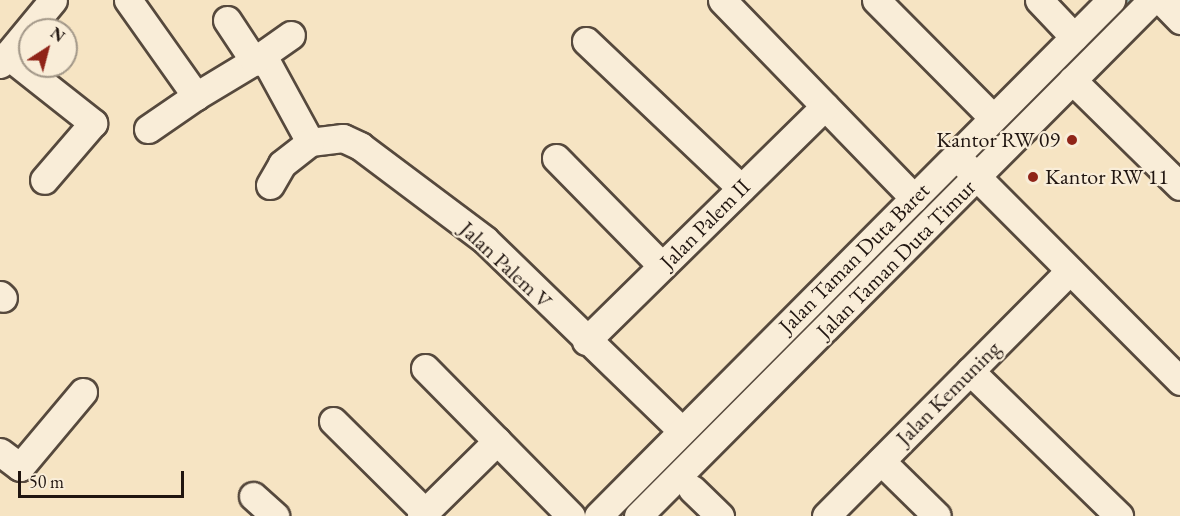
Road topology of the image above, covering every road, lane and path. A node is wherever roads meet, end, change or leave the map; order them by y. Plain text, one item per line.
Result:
1 (53, 0) edge
2 (128, 0) edge
3 (722, 0) edge
4 (876, 0) edge
5 (1039, 0) edge
6 (1111, 0) edge
7 (1152, 0) edge
8 (1161, 0) edge
9 (227, 20) dead end
10 (1180, 20) edge
11 (291, 35) dead end
12 (1074, 37) junction
13 (586, 41) dead end
14 (4, 60) edge
15 (254, 61) junction
16 (1072, 80) junction
17 (196, 96) junction
18 (825, 106) junction
19 (993, 118) junction
20 (148, 129) dead end
21 (310, 142) junction
22 (556, 159) dead end
23 (968, 168) junction
24 (44, 180) dead end
25 (270, 185) dead end
26 (1180, 186) edge
27 (741, 188) junction
28 (914, 198) junction
29 (662, 266) junction
30 (1070, 270) junction
31 (586, 341) junction
32 (425, 368) dead end
33 (970, 371) junction
34 (1180, 381) edge
35 (83, 392) dead end
36 (333, 421) dead end
37 (682, 431) junction
38 (496, 441) junction
39 (0, 452) edge
40 (880, 461) junction
41 (692, 489) dead end
42 (254, 496) dead end
43 (423, 514) edge
44 (274, 516) edge
45 (571, 516) edge
46 (598, 516) edge
47 (639, 516) edge
48 (720, 516) edge
49 (826, 516) edge
50 (937, 516) edge
51 (1119, 516) edge

1 - 14 street
2 - 17 street
3 - 18 street
4 - 19 street
5 - 12 street
6 - 12 street, Jalan Taman Duta Baret
7 - 16 street, Jalan Taman Duta Timur
8 - 10 street
9 - 15 street
11 - 15 street
12 - 19 street, Jalan Taman Duta Baret
13 - 27 street
14 - 24 street
15 - 17 street
15 - 21 street
16 - 23 street, Jalan Taman Duta Timur
16 - 26 street
17 - 20 street
18 - 27 street, Jalan Palem II
18 - 28 street
19 - 23 street, Jalan Taman Duta Baret
21 - 25 street
21 - 31 street, Jalan Palem V
22 - 29 street
23 - 28 street, Jalan Taman Duta Baret
23 - 30 street
23 - 47 street, Jalan Taman Duta Timur
27 - 29 street, Jalan Palem II
28 - 37 street, Jalan Taman Duta Baret
29 - 31 street, Jalan Palem II
30 - 33 street, Jalan Kemuning
30 - 34 street
31 - 37 street, Jalan Palem V
32 - 38 street
33 - 40 street, Jalan Kemuning
33 - 51 street
35 - 39 street
36 - 43 street
37 - 46 street, Jalan Taman Duta Baret
38 - 43 street
38 - 45 street
40 - 49 street, Jalan Kemuning
40 - 50 street
41 - 48 street
42 - 44 street

